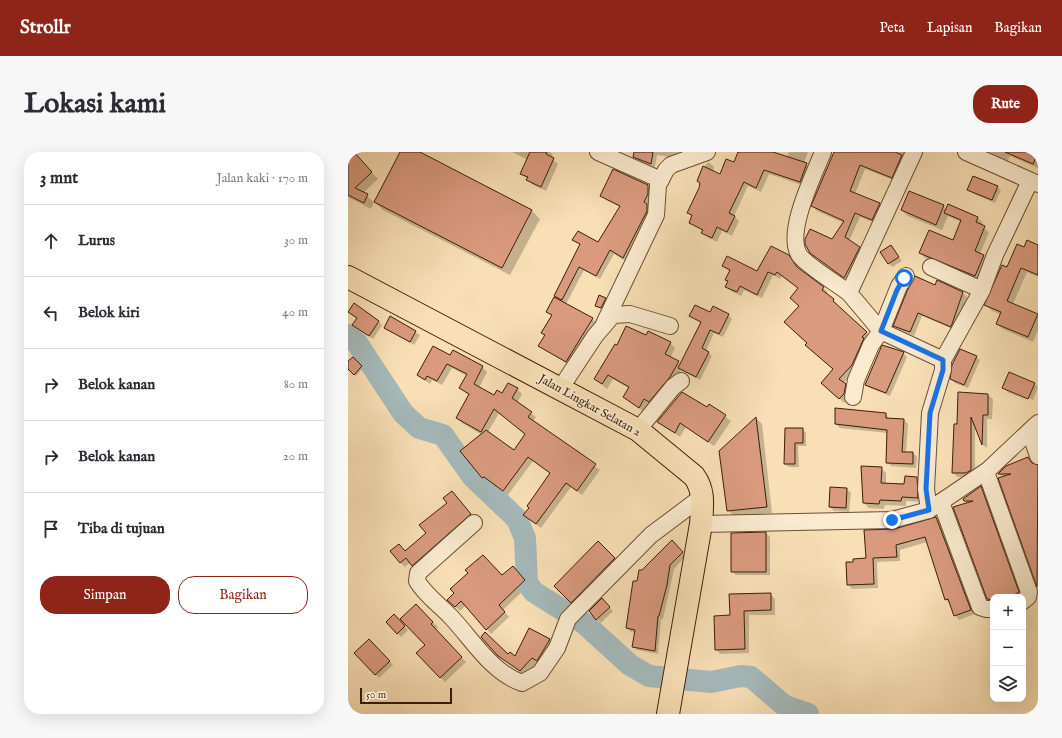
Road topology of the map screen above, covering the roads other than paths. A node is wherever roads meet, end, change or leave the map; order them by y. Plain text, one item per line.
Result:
1 (598, 152) edge
2 (707, 152) edge
3 (823, 152) edge
4 (914, 152) edge
5 (966, 152) edge
6 (661, 180) junction
7 (1034, 182) edge
8 (931, 267) dead end
9 (906, 276) dead end
10 (348, 277) edge
11 (982, 290) junction
12 (849, 293) junction
13 (604, 324) junction
14 (670, 326) dead end
15 (881, 331) junction
16 (943, 360) junction
17 (681, 381) dead end
18 (560, 389) junction
19 (853, 397) dead end
20 (1034, 427) edge
21 (638, 430) junction
22 (1038, 456) edge
23 (986, 472) junction
24 (703, 496) junction
25 (935, 506) junction
26 (474, 523) dead end
27 (701, 524) junction
28 (1026, 599) edge
29 (990, 609) edge
30 (670, 706) edge

1 - 6 street
2 - 6 street
3 - 12 street
4 - 12 street
5 - 7 street
6 - 13 street
7 - 11 street
8 - 11 street
9 - 15 street
10 - 18 highway, Jalan Lingkar Selatan 2
11 - 16 street
12 - 15 street
13 - 14 street
13 - 18 street
15 - 16 street
15 - 19 street
16 - 25 street
17 - 21 street
18 - 21 highway, Jalan Lingkar Selatan 2
20 - 22 street
20 - 23 street
21 - 24 highway, Jalan Lingkar Selatan 2
23 - 25 street
23 - 28 street
24 - 26 street
24 - 27 highway, Jalan Lingkar Selatan 2
25 - 27 street
25 - 29 street
27 - 30 highway, Jalan Lingkar Selatan 2

